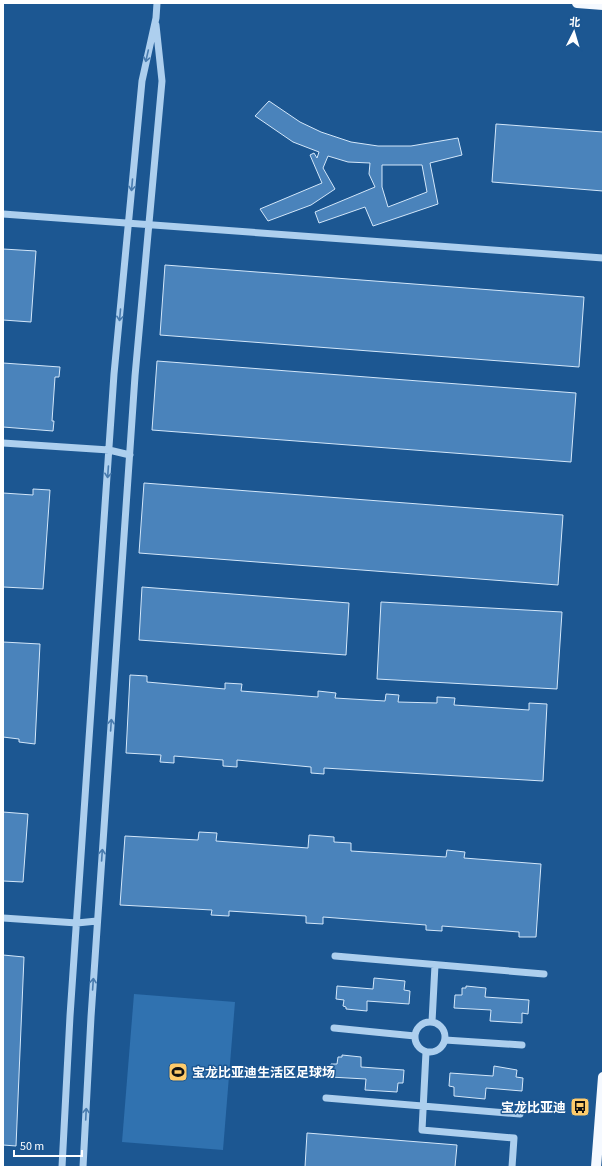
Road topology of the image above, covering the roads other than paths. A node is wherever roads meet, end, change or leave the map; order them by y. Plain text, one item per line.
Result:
1 (157, 3) edge
2 (577, 3) edge
3 (603, 5) edge
4 (156, 18) junction
5 (3, 214) edge
6 (129, 223) junction
7 (150, 224) junction
8 (603, 258) edge
9 (3, 443) edge
10 (109, 450) junction
11 (130, 455) junction
12 (3, 918) edge
13 (98, 921) junction
14 (77, 923) junction
15 (335, 956) dead end
16 (435, 965) junction
17 (544, 974) dead end
18 (432, 1022) junction
19 (334, 1028) dead end
20 (415, 1036) junction
21 (446, 1040) junction
22 (522, 1045) dead end
23 (426, 1052) junction
24 (603, 1077) edge
25 (326, 1098) dead end
26 (423, 1106) junction
27 (520, 1114) dead end
28 (62, 1167) edge
29 (83, 1167) edge
30 (512, 1167) edge
31 (596, 1167) edge

1 - 4 street
2 - 3 main road
4 -> 6 street
4 - 7 street
5 - 6 street
6 - 7 street
6 -> 10 street
7 - 8 street
7 - 11 street
9 - 10 street
10 - 11 street
10 -> 14 street
13 -> 11 street
12 - 14 street
13 - 14 street
29 -> 13 street
14 - 28 street
15 - 16 street
16 - 17 street
16 - 18 street
18 - 20 street
18 - 21 street
19 - 20 street
20 - 23 street
21 - 22 street
21 - 23 street
23 - 26 street
24 - 31 main road
25 - 26 street
26 - 27 street
26 - 30 street

